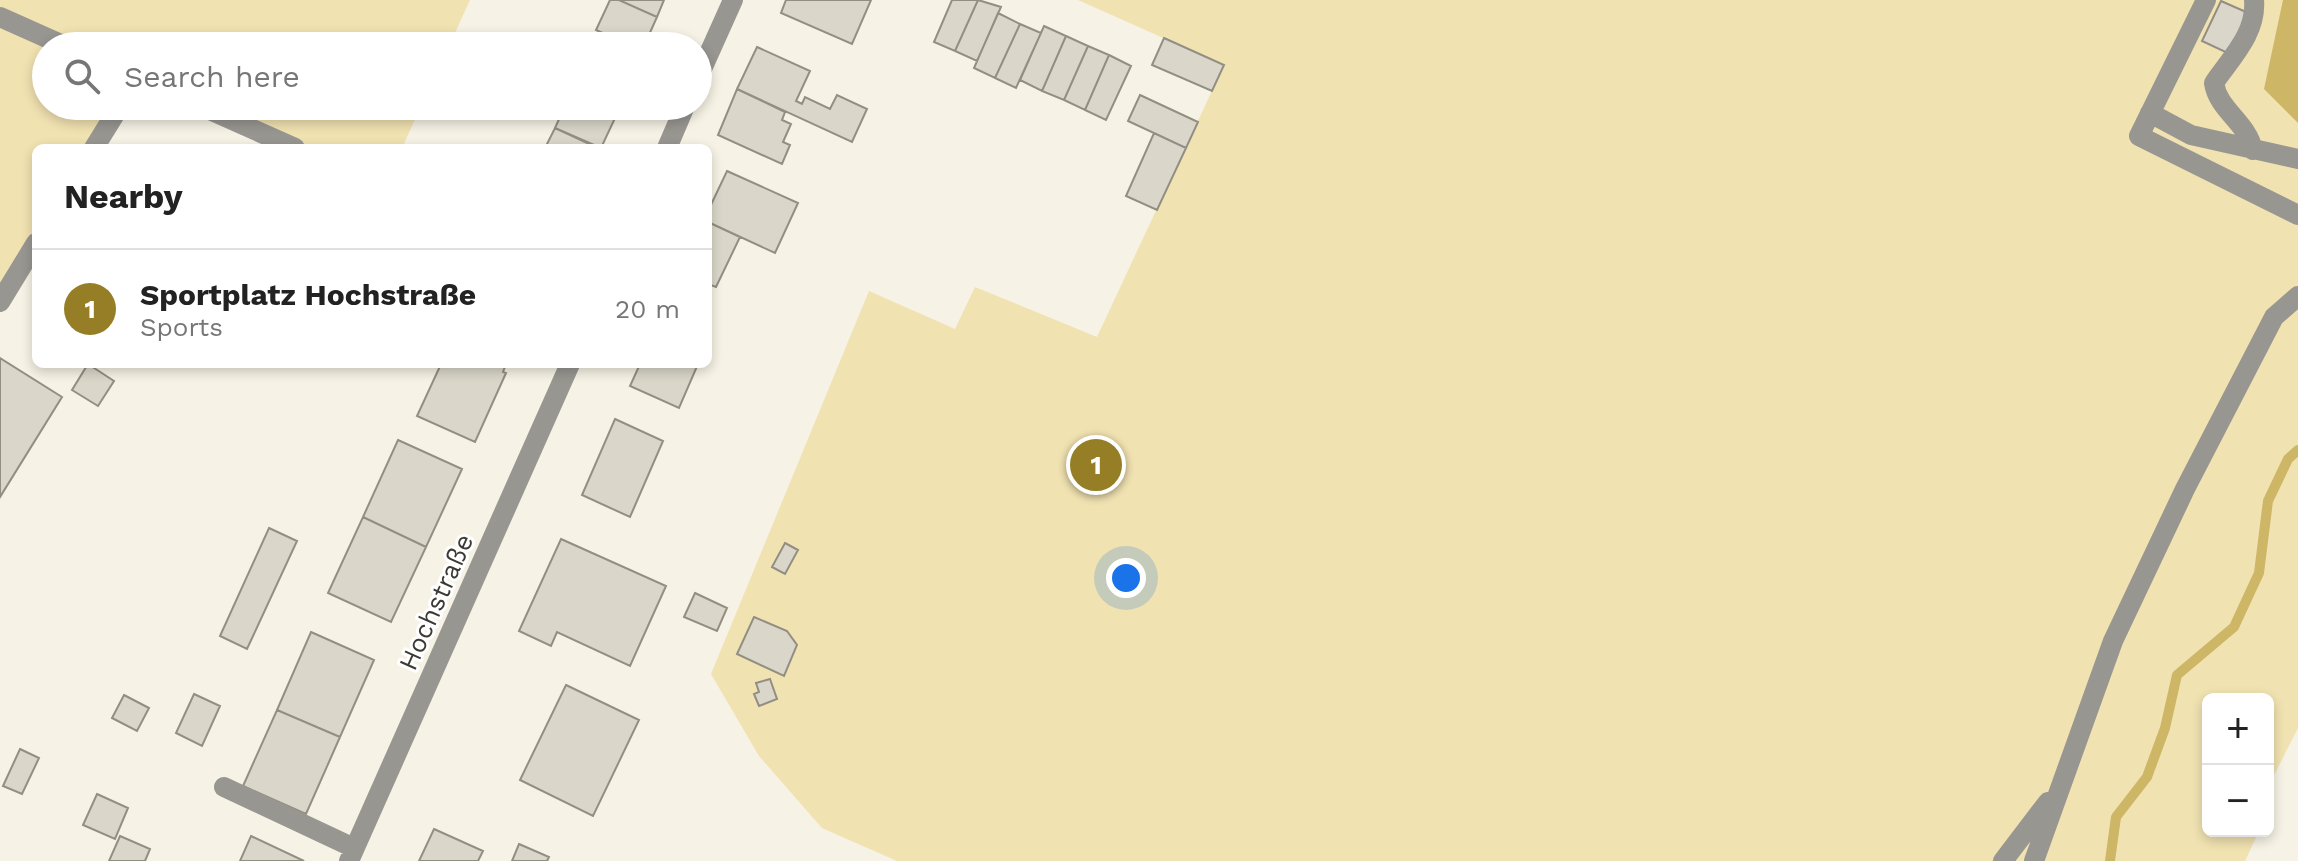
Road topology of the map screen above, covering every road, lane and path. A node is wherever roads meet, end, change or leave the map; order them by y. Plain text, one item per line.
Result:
1 (733, 0) edge
2 (2206, 0) edge
3 (2254, 0) edge
4 (0, 17) edge
5 (34, 32) edge
6 (712, 47) edge
7 (2150, 113) junction
8 (111, 120) edge
9 (232, 120) edge
10 (679, 120) edge
11 (96, 144) edge
12 (286, 144) edge
13 (669, 144) edge
14 (2253, 150) junction
15 (2298, 159) edge
16 (2298, 215) edge
17 (32, 249) edge
18 (2298, 296) edge
19 (1, 297) edge
20 (568, 368) edge
21 (224, 787) dead end
22 (2058, 790) junction
23 (352, 855) edge
24 (2003, 861) edge
25 (2034, 861) edge

1 - 6 street
2 - 7 street
3 - 14 street
4 - 5 street
7 - 14 street
7 - 16 street
8 - 11 street
9 - 12 street
10 - 13 street
14 - 15 street
17 - 19 street
18 - 22 street
20 - 23 street, Hochstraße
21 - 23 street
22 - 24 street
22 - 25 street

